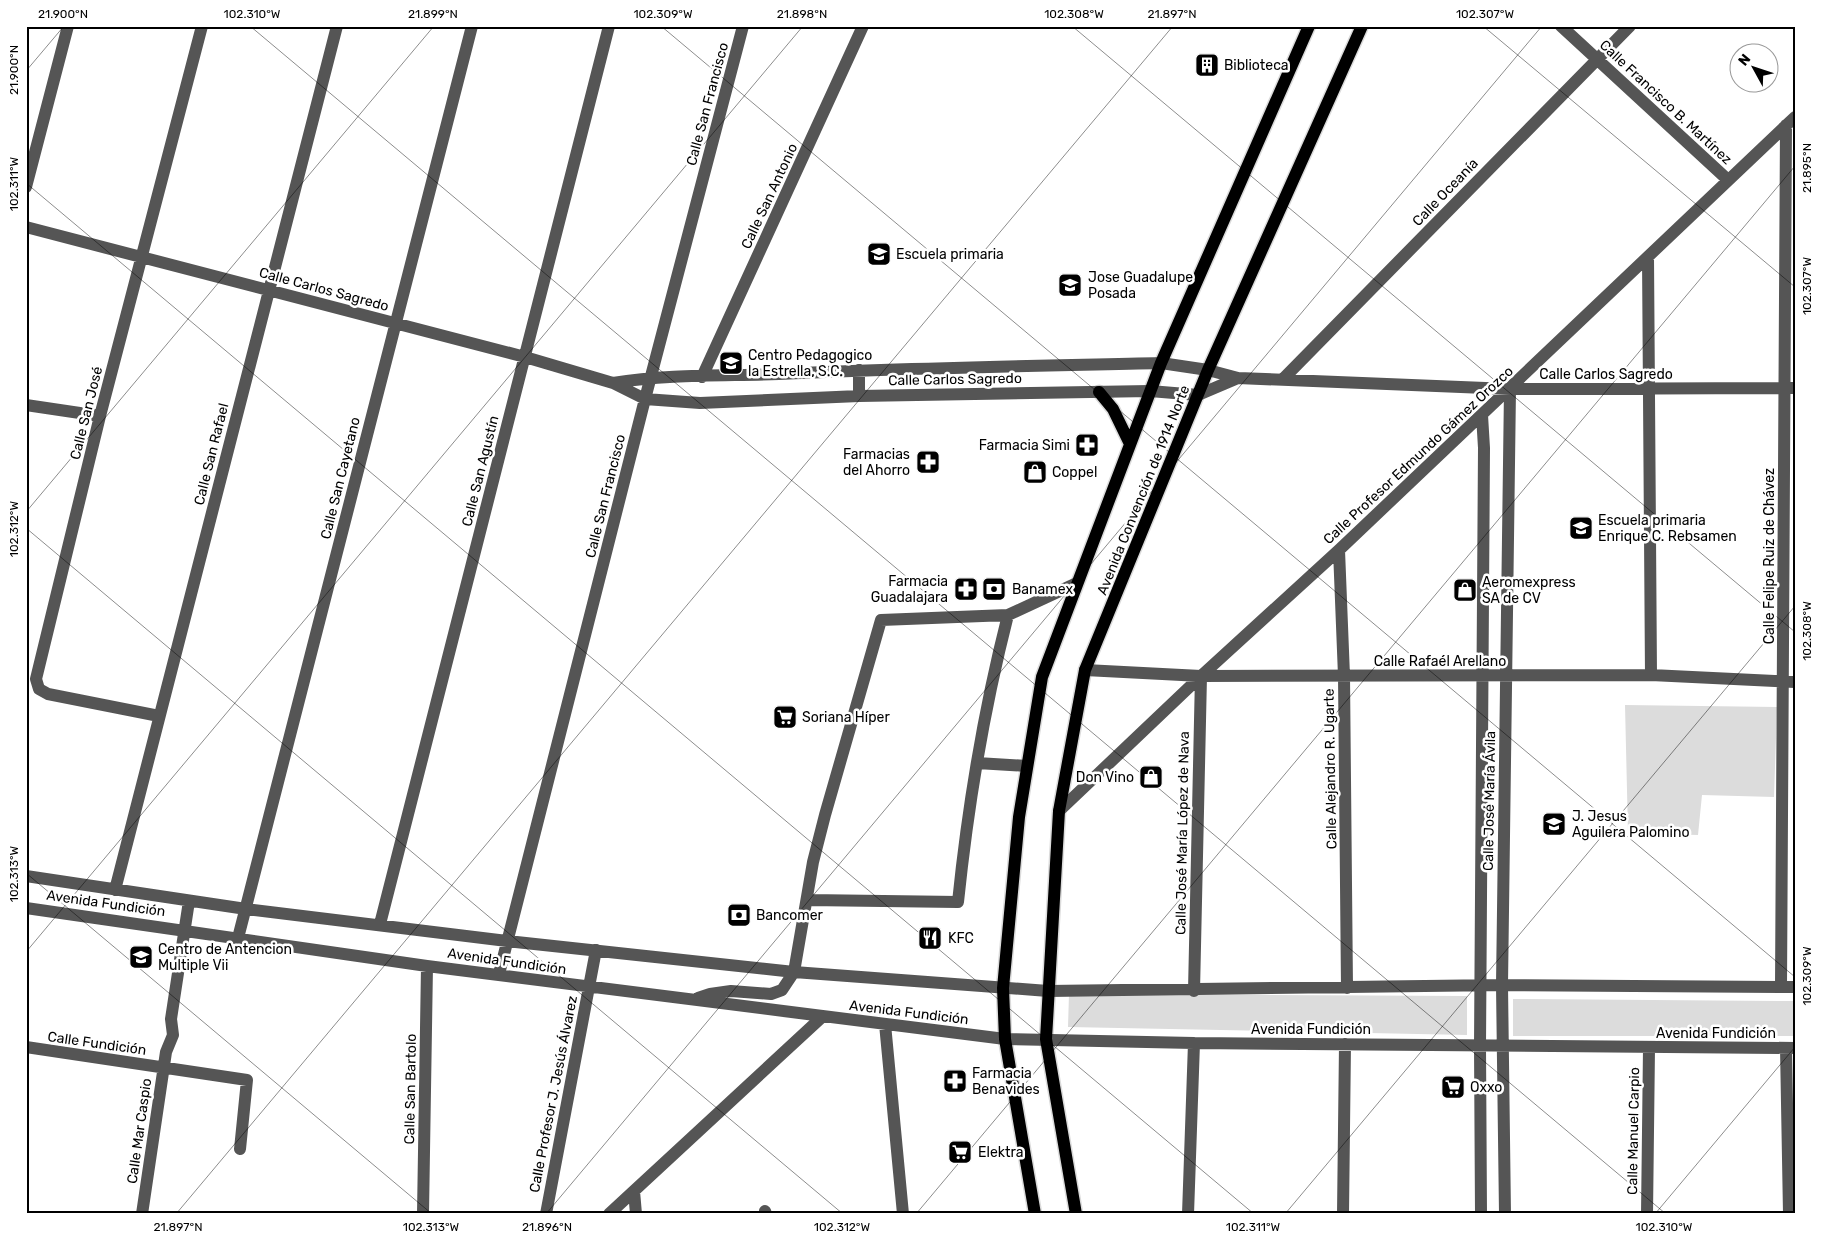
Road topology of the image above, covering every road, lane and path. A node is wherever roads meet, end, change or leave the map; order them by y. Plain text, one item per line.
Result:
1 (68, 26) edge
2 (202, 26) edge
3 (336, 26) edge
4 (472, 26) edge
5 (610, 26) edge
6 (743, 26) edge
7 (863, 26) edge
8 (1309, 26) edge
9 (1362, 26) edge
10 (1561, 26) edge
11 (1630, 26) edge
12 (1597, 59) junction
13 (1790, 121) edge
14 (1728, 180) junction
15 (26, 187) edge
16 (26, 227) edge
17 (142, 257) junction
18 (1648, 257) junction
19 (269, 290) junction
20 (396, 323) junction
21 (525, 356) junction
22 (1161, 363) junction
23 (859, 370) junction
24 (1208, 370) junction
25 (651, 377) junction
26 (702, 377) junction
27 (1238, 378) junction
28 (1282, 380) junction
29 (614, 383) junction
30 (1649, 388) junction
31 (1790, 388) edge
32 (1510, 389) junction
33 (1150, 391) junction
34 (1099, 392) junction
35 (1198, 395) junction
36 (859, 396) junction
37 (645, 399) junction
38 (26, 404) edge
39 (1482, 415) junction
40 (100, 416) junction
41 (1130, 442) junction
42 (1339, 550) junction
43 (1077, 583) junction
44 (1008, 615) junction
45 (1085, 670) junction
46 (1651, 675) junction
47 (1201, 676) junction
48 (1344, 676) junction
49 (1482, 676) junction
50 (1505, 676) junction
51 (1789, 682) edge
52 (159, 716) junction
53 (977, 763) junction
54 (1027, 766) junction
55 (1059, 811) junction
56 (26, 876) edge
57 (115, 890) junction
58 (190, 900) junction
59 (808, 900) junction
60 (26, 908) edge
61 (246, 909) junction
62 (380, 924) junction
63 (184, 929) junction
64 (238, 938) junction
65 (507, 941) junction
66 (596, 950) junction
67 (427, 966) junction
68 (794, 972) junction
69 (499, 974) junction
70 (1502, 985) junction
71 (1480, 986) junction
72 (589, 987) junction
73 (1781, 987) junction
74 (1795, 987) edge
75 (1003, 988) junction
76 (1347, 988) junction
77 (1048, 991) junction
78 (1194, 991) junction
79 (693, 1000) junction
80 (823, 1016) junction
81 (885, 1024) junction
82 (1005, 1039) junction
83 (1046, 1039) junction
84 (1194, 1043) junction
85 (1345, 1044) junction
86 (1480, 1046) junction
87 (26, 1047) edge
88 (1504, 1047) junction
89 (1649, 1048) junction
90 (1791, 1048) edge
91 (163, 1068) junction
92 (240, 1149) dead end
93 (634, 1191) junction
94 (142, 1214) edge
95 (423, 1214) edge
96 (546, 1214) edge
97 (609, 1214) edge
98 (636, 1214) edge
99 (903, 1214) edge
100 (1036, 1214) edge
101 (1076, 1214) edge
102 (1188, 1214) edge
103 (1343, 1214) edge
104 (1481, 1214) edge
105 (1505, 1214) edge
106 (1647, 1214) edge
107 (1789, 1214) edge

1 - 15 street
2 - 17 street, Calle San José
3 - 19 street, Calle San Rafael
4 - 20 street, Calle San Cayetano
5 - 21 street, Calle San Agustín
6 - 25 street, Calle San Francisco
7 - 26 street, Calle San Antonio
8 - 22 main road, Avenida Convención de 1914 Norte
9 - 24 main road, Avenida Convención de 1914 Norte
10 - 12 street, Calle Francisco B. Martínez
11 - 12 street, Calle Oceanía
12 - 14 street, Calle Francisco B. Martínez
12 - 28 street, Calle Oceanía
13 - 14 street, Calle Profesor Edmundo Gámez Orozco
13 - 31 street, Calle Felipe Ruiz de Chávez
14 - 18 street, Calle Profesor Edmundo Gámez Orozco
16 - 17 street, Calle Carlos Sagredo
17 - 19 street, Calle Carlos Sagredo
17 - 40 street, Calle San José
18 - 30 street
18 - 32 street, Calle Profesor Edmundo Gámez Orozco
19 - 20 street, Calle Carlos Sagredo
19 - 52 street, Calle San Rafael
20 - 21 street, Calle Carlos Sagredo
20 - 61 street, Calle San Cayetano
21 - 29 street, Calle Carlos Sagredo
21 - 62 street, Calle San Agustín
22 - 23 street, Calle Carlos Sagredo
22 - 24 street, Calle Carlos Sagredo
22 - 33 main road, Avenida Convención de 1914 Norte
23 - 26 street, Calle Carlos Sagredo
23 - 36 street
24 - 27 street, Calle Carlos Sagredo
24 - 35 main road, Avenida Convención de 1914 Norte
25 - 26 street, Calle Carlos Sagredo
25 - 29 street, Calle Carlos Sagredo
25 - 37 street, Calle San Francisco
27 - 28 street, Calle Carlos Sagredo
27 - 35 street, Calle Carlos Sagredo
28 - 32 street, Calle Carlos Sagredo
29 - 37 street, Calle Carlos Sagredo
30 - 31 street, Calle Carlos Sagredo
30 - 32 street, Calle Carlos Sagredo
30 - 46 street
31 - 51 street, Calle Felipe Ruiz de Chávez
32 - 39 street, Calle Profesor Edmundo Gámez Orozco
32 - 50 street, Calle José María Ávila
33 - 34 street, Calle Carlos Sagredo
33 - 35 street, Calle Carlos Sagredo
33 - 41 main road, Avenida Convención de 1914 Norte
34 - 36 street, Calle Carlos Sagredo
34 - 41 main road
35 - 45 main road, Avenida Convención de 1914 Norte
36 - 37 street, Calle Carlos Sagredo
37 - 65 street, Calle San Francisco
38 - 40 street
39 - 42 street, Calle Profesor Edmundo Gámez Orozco
39 - 49 street, Calle José María Ávila
40 - 52 street, Calle San José
41 - 43 main road, Avenida Convención de 1914 Norte
42 - 47 street, Calle Profesor Edmundo Gámez Orozco
42 - 48 street, Calle Alejandro R. Ugarte
43 - 44 street
43 - 54 main road, Avenida Convención de 1914 Norte
44 - 53 street
44 - 59 street
45 - 47 street, Calle Rafaél Arellano
45 - 55 main road, Avenida Convención de 1914 Norte
46 - 50 street, Calle Rafaél Arellano
46 - 51 street, Calle Rafaél Arellano
47 - 48 street, Calle Rafaél Arellano
47 - 55 street, Calle Profesor Edmundo Gámez Orozco
47 - 78 street, Calle José María López de Nava
48 - 49 street, Calle Rafaél Arellano
48 - 76 street, Calle Alejandro R. Ugarte
49 - 50 street, Calle Rafaél Arellano
49 - 71 street, Calle José María Ávila
50 - 70 street, Calle José María Ávila
51 - 73 street, Calle Felipe Ruiz de Chávez
52 - 57 street, Calle San Rafael
53 - 54 street
53 - 59 street
54 - 75 main road, Avenida Convención de 1914 Norte
55 - 77 main road, Avenida Convención de 1914 Norte
56 - 57 street, Avenida Fundición
57 - 58 street, Avenida Fundición
58 - 61 street, Avenida Fundición
58 - 63 street, Calle Mar Caspio
59 - 68 street
60 - 63 street, Avenida Fundición
61 - 62 street, Avenida Fundición
61 - 64 street, Calle San Cayetano
62 - 65 street, Avenida Fundición
63 - 64 street, Avenida Fundición
63 - 91 street, Calle Mar Caspio
64 - 67 street, Avenida Fundición
65 - 66 street, Avenida Fundición
65 - 69 street, Calle San Francisco
66 - 68 street, Avenida Fundición
66 - 72 street, Calle Profesor J. Jesús Álvarez
67 - 69 street, Avenida Fundición
67 - 95 street, Calle San Bartolo
68 - 75 street, Avenida Fundición
68 - 79 street
69 - 72 street, Avenida Fundición
70 - 71 street, Avenida Fundición
70 - 73 street, Avenida Fundición
70 - 88 street, Calle José María Ávila
71 - 76 street, Avenida Fundición
71 - 86 street, Calle José María Ávila
72 - 79 street, Avenida Fundición
72 - 96 street, Calle Profesor J. Jesús Álvarez
73 - 74 street, Avenida Fundición
75 - 77 street, Avenida Fundición
75 - 82 main road, Avenida Convención de 1914 Norte
76 - 78 street, Avenida Fundición
77 - 78 street, Avenida Fundición
77 - 83 main road, Avenida Convención de 1914 Norte
79 - 80 street, Avenida Fundición
80 - 81 street, Avenida Fundición
80 - 93 street
81 - 82 street, Avenida Fundición
81 - 99 street
82 - 83 street, Avenida Fundición
82 - 100 main road, Avenida Convención de 1914 Norte
83 - 84 street, Avenida Fundición
83 - 101 main road, Avenida Convención de 1914 Norte
84 - 85 street, Avenida Fundición
84 - 102 street
85 - 86 street, Avenida Fundición
85 - 103 street
86 - 88 street, Avenida Fundición
86 - 104 street, Calle José María Ávila
87 - 91 street, Calle Fundición
88 - 89 street, Avenida Fundición
88 - 105 street, Calle José María Ávila
89 - 90 street, Avenida Fundición
89 - 106 street, Calle Manuel Carpio
90 - 107 street
91 - 92 street, Calle Fundición
91 - 94 street, Calle Mar Caspio
93 - 97 street
93 - 98 street

